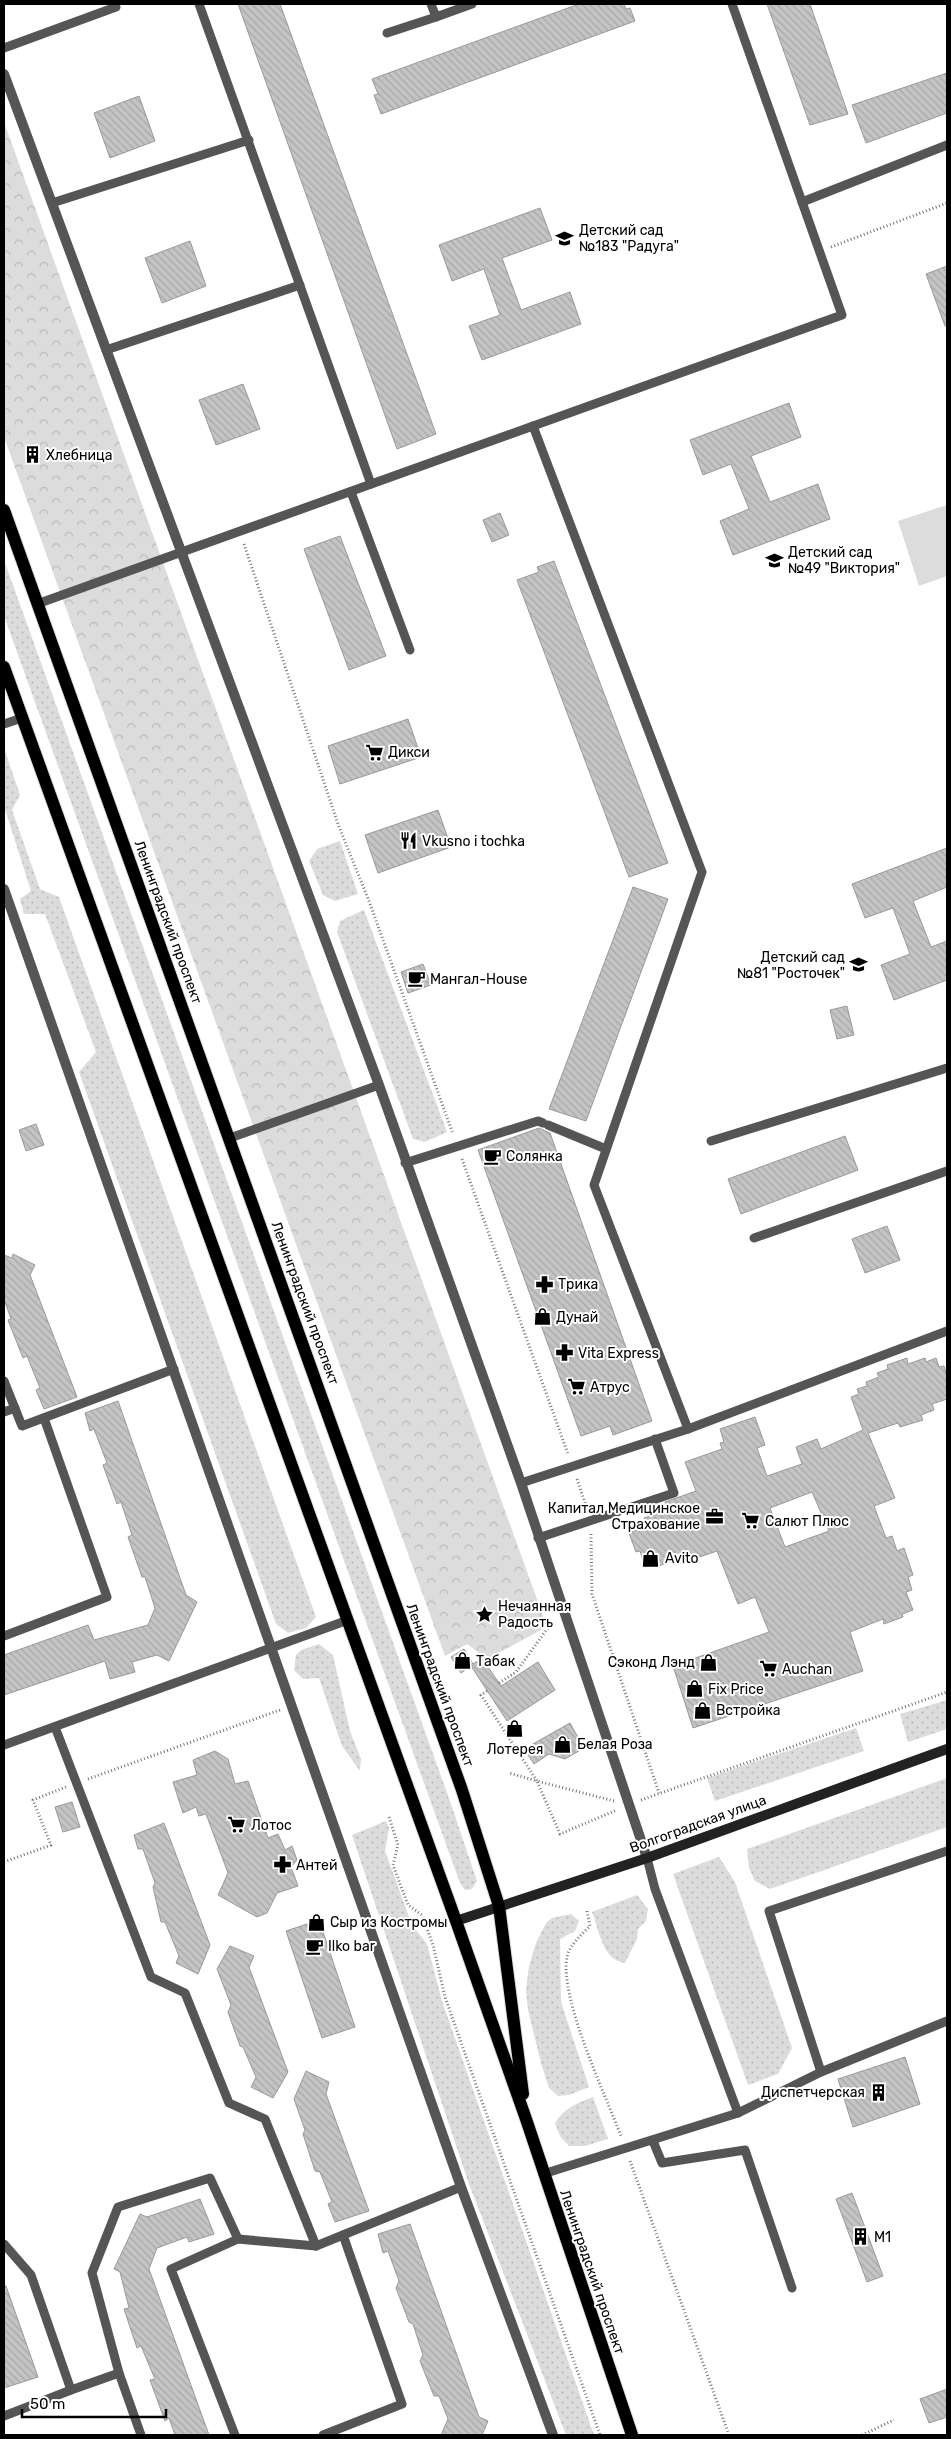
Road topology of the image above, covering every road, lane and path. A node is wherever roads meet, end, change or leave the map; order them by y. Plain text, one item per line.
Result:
1 (115, 4) edge
2 (199, 4) edge
3 (431, 4) edge
4 (472, 4) edge
5 (732, 4) edge
6 (436, 17) junction
7 (388, 33) dead end
8 (4, 48) edge
9 (4, 74) edge
10 (249, 140) junction
11 (947, 145) edge
12 (802, 202) junction
13 (52, 203) junction
14 (947, 203) edge
15 (819, 251) junction
16 (300, 285) junction
17 (106, 350) junction
18 (533, 426) junction
19 (371, 484) junction
20 (350, 492) junction
21 (4, 510) edge
22 (181, 552) junction
23 (37, 604) junction
24 (410, 650) dead end
25 (4, 667) edge
26 (22, 718) junction
27 (4, 724) edge
28 (4, 889) edge
29 (8, 914) edge
30 (947, 1068) edge
31 (379, 1085) junction
32 (230, 1138) junction
33 (711, 1141) dead end
34 (606, 1150) junction
35 (405, 1163) junction
36 (946, 1174) edge
37 (754, 1238) dead end
38 (947, 1331) edge
39 (174, 1369) junction
40 (4, 1381) edge
41 (15, 1408) junction
42 (4, 1412) edge
43 (44, 1418) junction
44 (688, 1428) junction
45 (655, 1439) junction
46 (521, 1483) junction
47 (538, 1538) junction
48 (562, 1609) junction
49 (348, 1620) junction
50 (4, 1636) edge
51 (272, 1647) junction
52 (499, 1683) dead end
53 (488, 1691) dead end
54 (947, 1692) edge
55 (292, 1705) junction
56 (54, 1727) junction
57 (4, 1745) edge
58 (947, 1749) edge
59 (509, 1773) dead end
60 (537, 1781) junction
61 (76, 1783) junction
62 (629, 1805) junction
63 (389, 1817) dead end
64 (947, 1851) edge
65 (647, 1858) junction
66 (4, 1862) edge
67 (499, 1906) junction
68 (587, 1912) dead end
69 (456, 1921) junction
70 (947, 2021) edge
71 (821, 2072) junction
72 (738, 2113) junction
73 (526, 2119) junction
74 (653, 2141) junction
75 (626, 2149) junction
76 (543, 2174) junction
77 (461, 2186) junction
78 (342, 2235) junction
79 (238, 2239) junction
80 (4, 2244) edge
81 (316, 2246) junction
82 (792, 2288) dead end
83 (119, 2373) junction
84 (71, 2390) junction
85 (4, 2416) edge
86 (894, 2420) dead end
87 (141, 2435) edge
88 (235, 2435) edge
89 (323, 2435) edge
90 (553, 2435) edge
91 (600, 2435) edge
92 (632, 2435) edge
93 (729, 2435) edge
94 (862, 2435) edge

1 - 8 lane
2 - 10 lane
3 - 6 lane
4 - 6 lane
5 - 12 lane
6 - 7 lane
9 - 13 street
10 - 13 lane
10 - 16 lane
11 - 12 lane
12 - 15 lane
13 - 17 street
14 - 15 path
15 - 18 lane
16 - 17 lane
16 - 19 lane
17 - 22 street
18 - 19 lane
18 - 34 lane
19 - 20 lane
20 - 22 lane
20 - 24 lane
21 - 23 main road, Ленинградский проспект
22 - 23 lane
22 - 31 street
23 - 32 main road, Ленинградский проспект
25 - 26 main road, Ленинградский проспект
26 - 27 lane
26 - 49 main road, Ленинградский проспект
28 - 29 street
29 - 39 street
30 - 33 lane
31 - 32 lane
31 - 35 street
32 - 67 main road, Ленинградский проспект
34 - 35 lane
34 - 44 lane
35 - 46 street
36 - 37 lane
38 - 44 lane
39 - 43 lane
39 - 51 street
40 - 41 lane
41 - 42 lane
41 - 43 lane
43 - 50 lane
44 - 45 lane
45 - 46 lane
45 - 47 lane
46 - 47 street
47 - 48 street
48 - 52 path
48 - 62 street
49 - 51 lane
49 - 69 main road, Ленинградский проспект
51 - 55 street
51 - 56 lane
53 - 60 path
54 - 62 path
55 - 61 path
55 - 77 street
56 - 57 lane
56 - 61 lane
58 - 65 street, Волгоградская улица
59 - 60 path
60 - 62 path
60 - 62 path
61 - 66 path
61 - 81 lane
62 - 65 street
63 - 91 path
64 - 71 lane
65 - 67 street, Волгоградская улица
65 - 72 lane
67 - 69 street, Волгоградская улица
67 - 73 main road, Ленинградский проспект
68 - 75 path
69 - 73 main road, Ленинградский проспект
70 - 71 lane
71 - 72 lane
72 - 74 lane
73 - 76 main road, Ленинградский проспект
74 - 75 lane
74 - 82 lane
75 - 76 lane
75 - 93 path
76 - 92 main road, Ленинградский проспект
77 - 78 lane
77 - 90 street
78 - 81 lane
78 - 89 lane
79 - 81 lane
79 - 83 lane
79 - 88 lane
80 - 84 lane
83 - 84 lane
83 - 87 lane
84 - 85 lane
86 - 94 path

